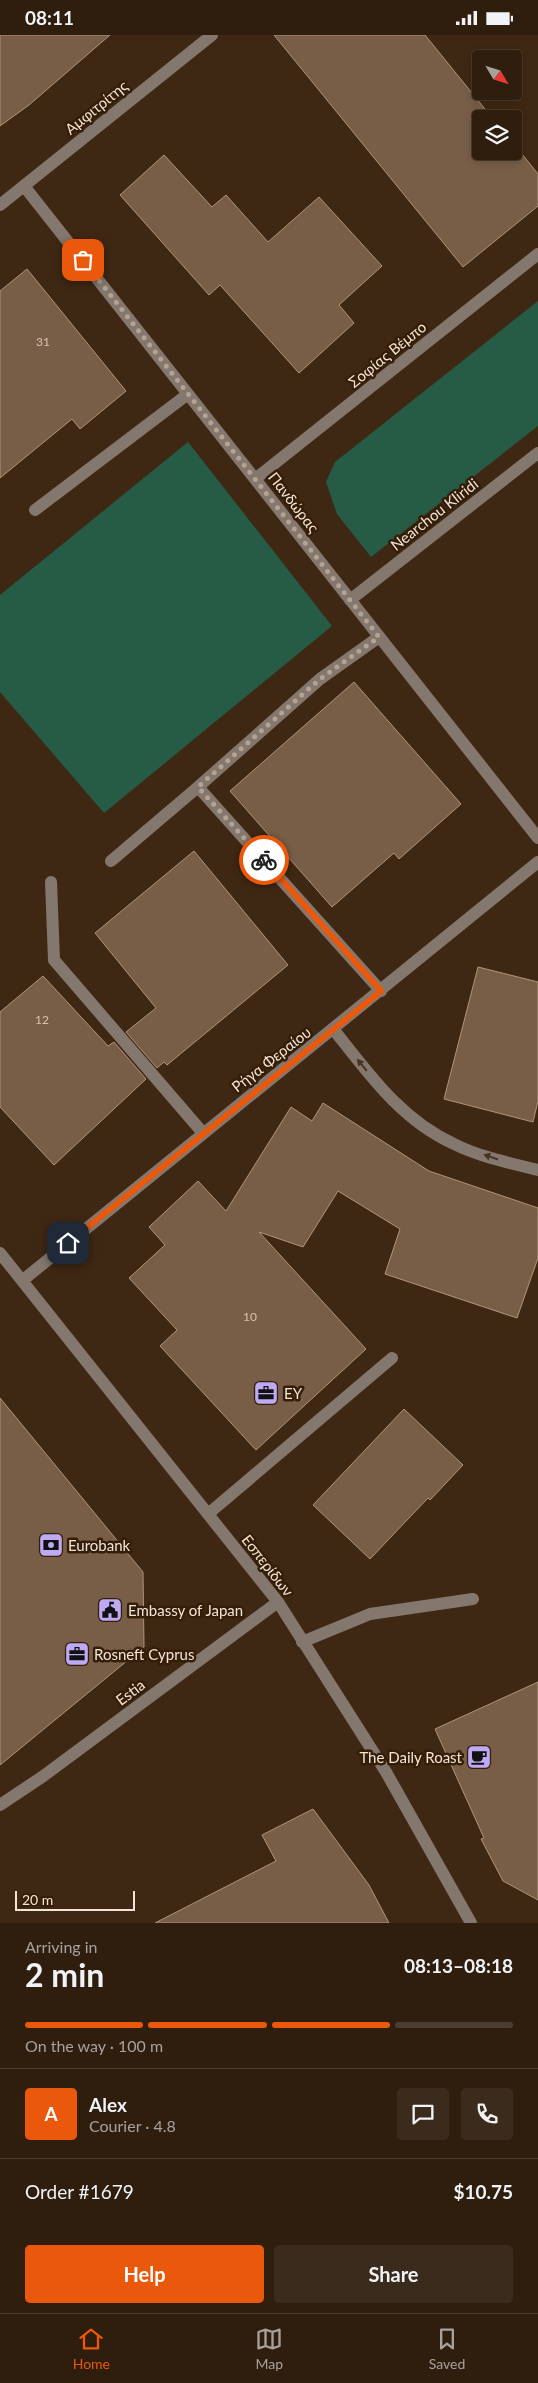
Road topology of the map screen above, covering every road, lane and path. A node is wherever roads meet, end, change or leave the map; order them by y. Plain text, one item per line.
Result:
1 (212, 35) edge
2 (24, 186) junction
3 (0, 205) edge
4 (538, 254) edge
5 (188, 394) junction
6 (538, 453) edge
7 (256, 479) junction
8 (35, 510) dead end
9 (350, 600) junction
10 (379, 637) junction
11 (198, 787) junction
12 (538, 838) edge
13 (112, 861) dead end
14 (538, 862) edge
15 (51, 882) dead end
16 (381, 991) junction
17 (334, 1030) junction
18 (203, 1133) junction
19 (538, 1170) edge
20 (0, 1253) edge
21 (23, 1280) junction
22 (392, 1359) dead end
23 (208, 1514) junction
24 (473, 1599) dead end
25 (278, 1602) junction
26 (302, 1642) junction
27 (0, 1805) edge
28 (471, 1923) edge

1 - 2 street, Αμφιτρίτης
2 - 3 street, Αμφιτρίτης
2 - 5 street, Πανδώρας
4 - 7 street, Σοφίας Βέμπο
5 - 7 street, Πανδώρας
5 - 8 street
6 - 9 street, Nearchou Kliridi
7 - 9 street, Πανδώρας
9 - 10 street, Πανδώρας
10 - 11 street
10 - 12 street, Πανδώρας
11 - 13 street
11 - 16 street
14 - 16 street, Ρήγα Φεραίου
15 - 18 street
16 - 17 street, Ρήγα Φεραίου
17 - 18 street, Ρήγα Φεραίου
19 -> 17 street
18 - 21 street, Ρήγα Φεραίου
20 - 21 street, Εσπερίδων
21 - 23 street, Εσπερίδων
22 - 23 street
23 - 25 street, Εσπερίδων
24 - 26 street
25 - 26 street, Εσπερίδων
25 - 27 street, Estia
26 - 28 street, Εσπερίδων

